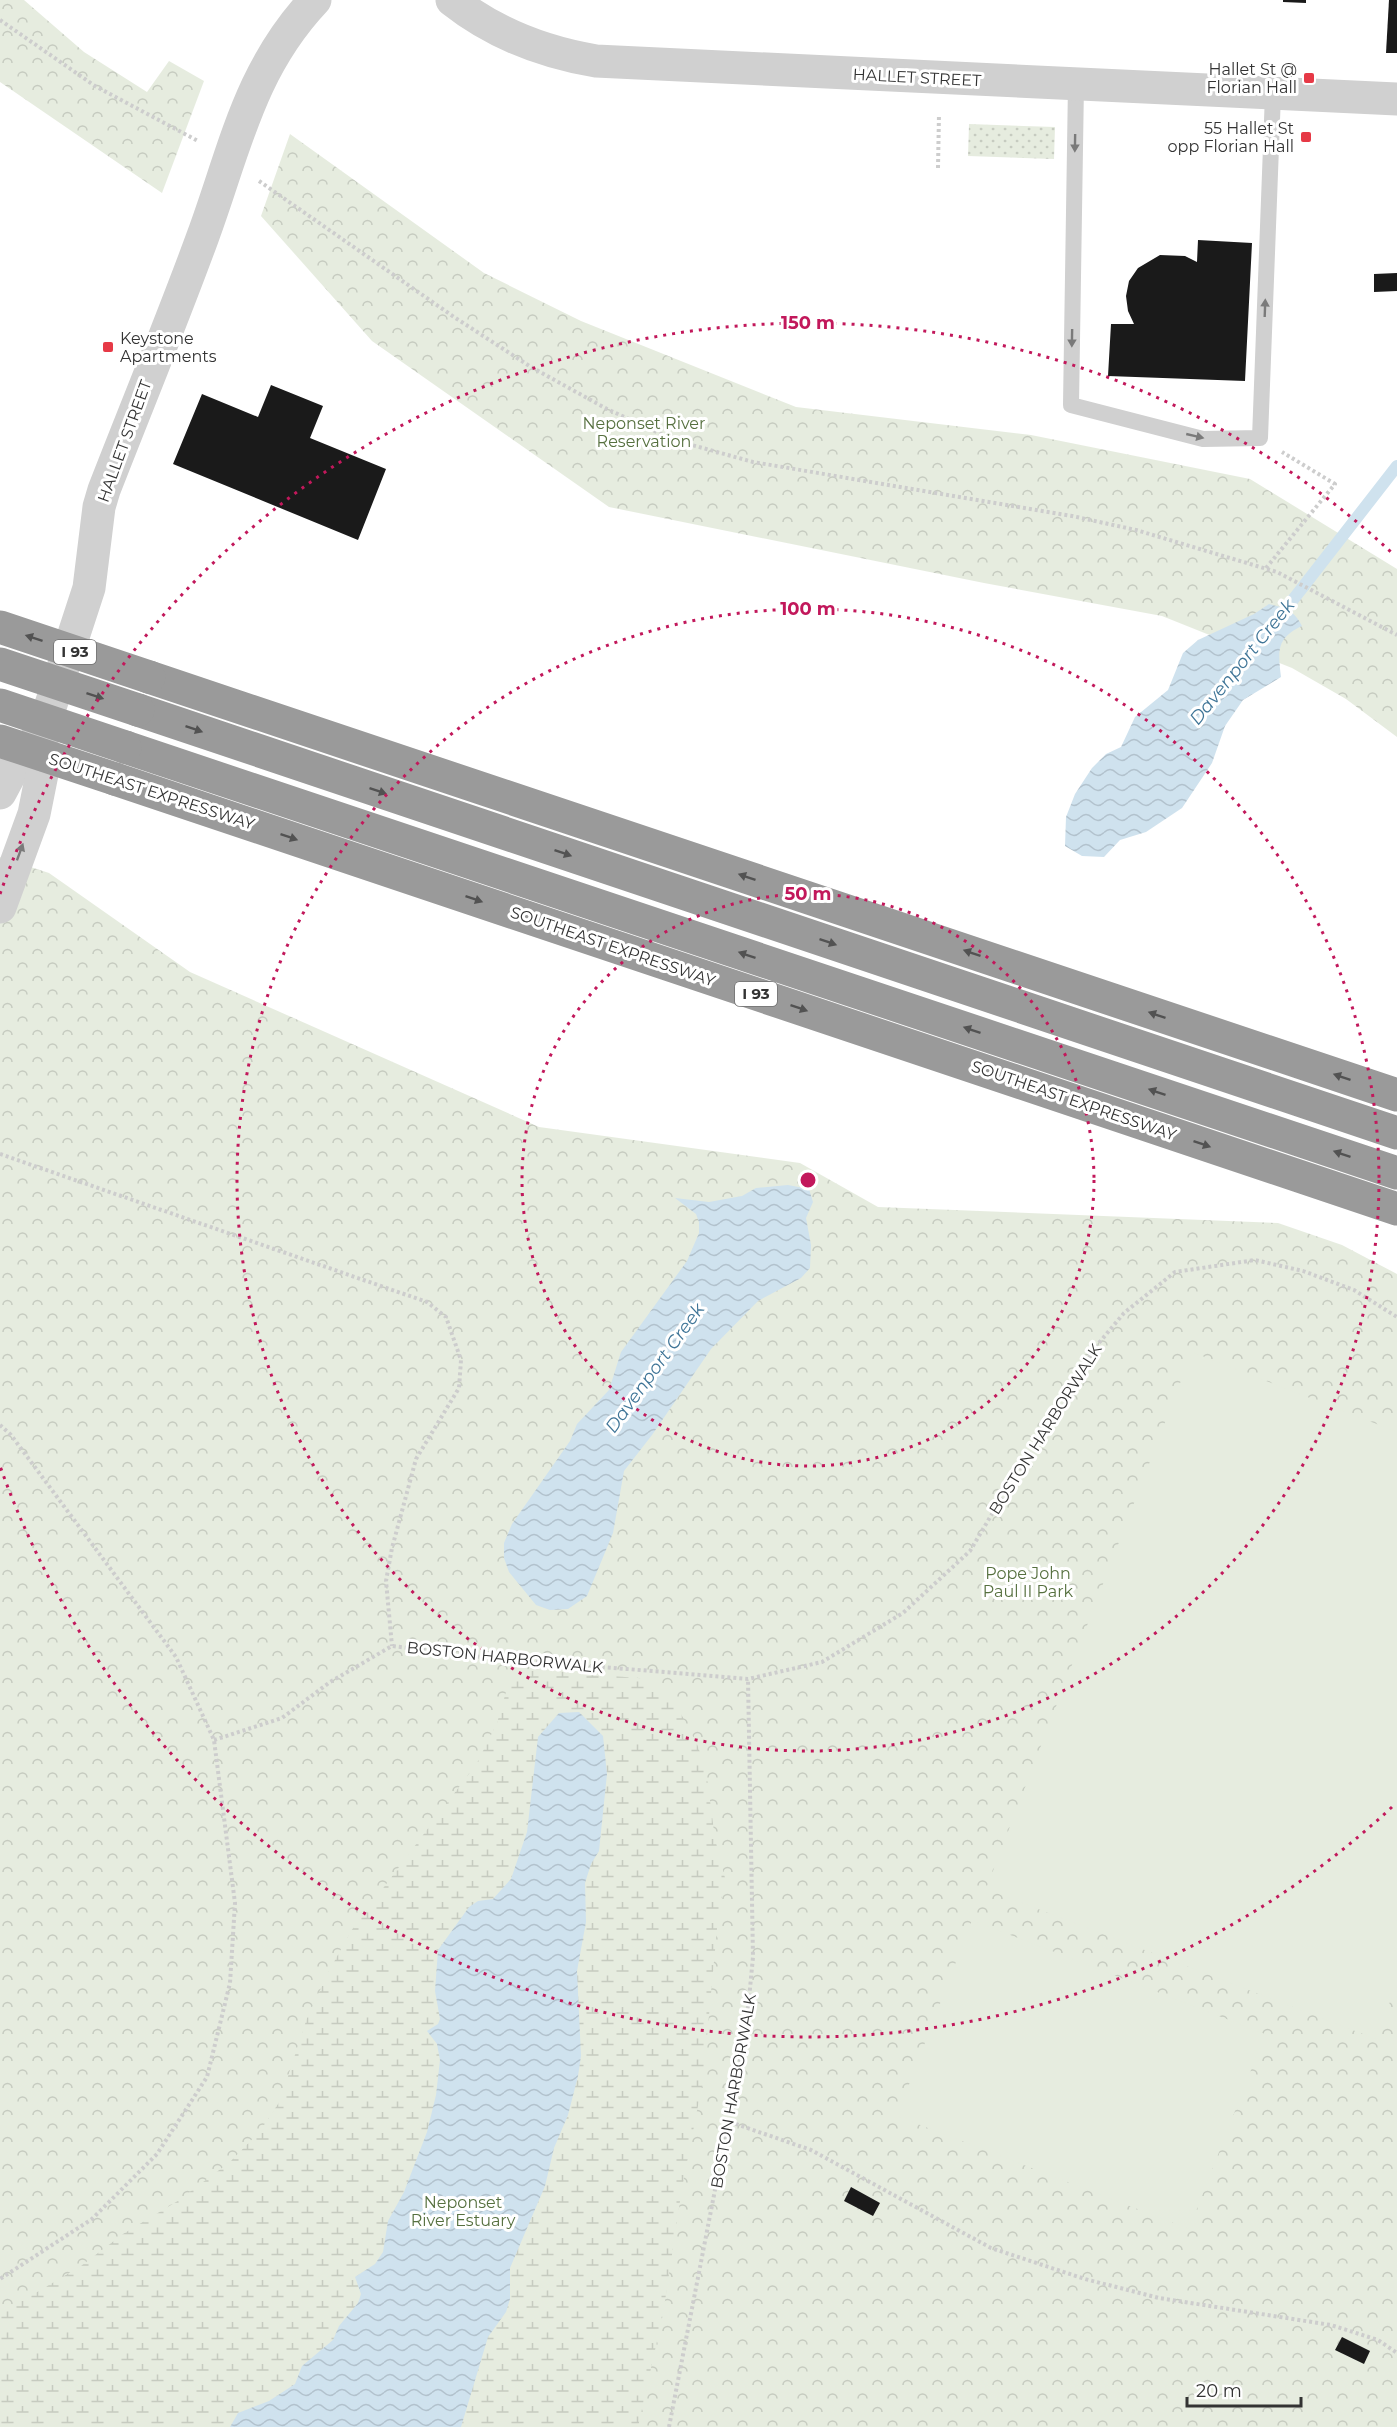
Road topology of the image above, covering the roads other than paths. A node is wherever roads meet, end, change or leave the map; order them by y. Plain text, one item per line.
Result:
1 (315, 0) edge
2 (452, 0) edge
3 (1076, 84) junction
4 (1273, 94) junction
5 (1397, 99) edge
6 (0, 627) edge
7 (0, 664) edge
8 (0, 705) edge
9 (42, 732) junction
10 (0, 741) edge
11 (0, 793) edge
12 (0, 907) edge
13 (1397, 1095) edge
14 (1397, 1133) edge
15 (1397, 1173) edge
16 (1397, 1209) edge

1 - 9 street, HALLET STREET
2 - 3 street, HALLET STREET
3 - 4 street, HALLET STREET
3 -> 4 lane
4 - 5 street, HALLET STREET
13 -> 6 highway, I 93, bridge
7 -> 14 highway, I 93, bridge
15 -> 8 highway, I 93, bridge
9 - 11 street, HALLET STREET
12 -> 9 street, HALLET STREET
10 -> 16 highway, SOUTHEAST EXPRESSWAY / I 93, bridge

